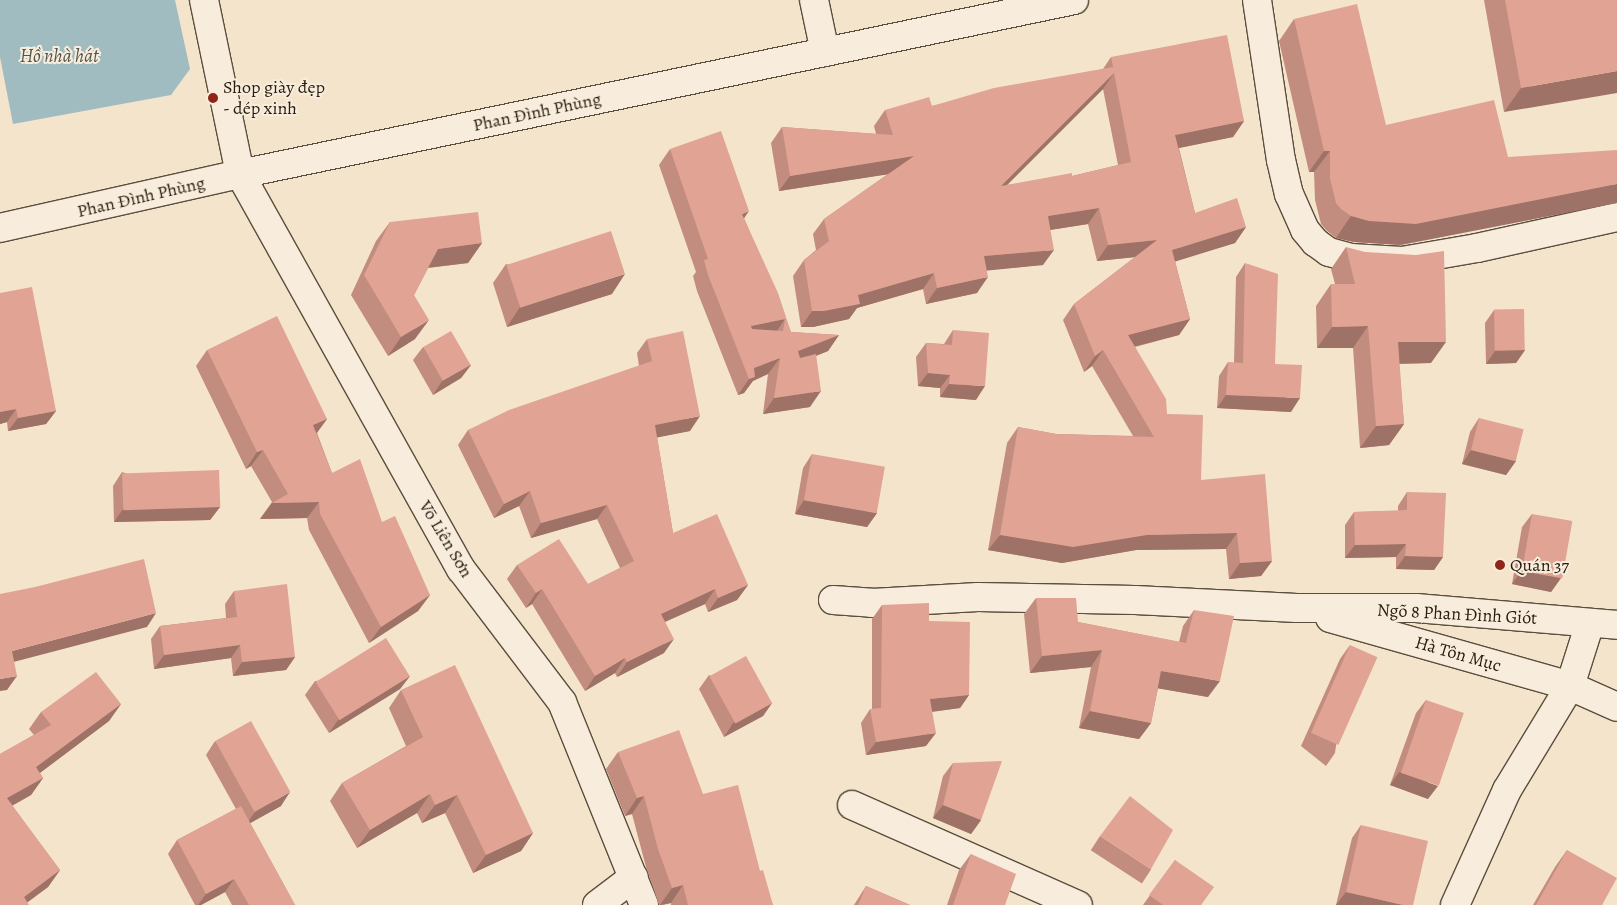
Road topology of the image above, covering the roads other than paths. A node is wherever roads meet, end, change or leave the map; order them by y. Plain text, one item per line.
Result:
1 (204, 0) edge
2 (814, 0) edge
3 (1074, 0) edge
4 (1257, 0) edge
5 (826, 52) junction
6 (240, 174) junction
7 (1617, 217) edge
8 (0, 228) edge
9 (833, 600) dead end
10 (1297, 608) junction
11 (1604, 624) edge
12 (1570, 686) junction
13 (1617, 707) edge
14 (852, 805) dead end
15 (634, 877) junction
16 (597, 905) edge
17 (644, 905) edge
18 (1078, 905) edge
19 (1455, 905) edge

1 - 6 street, Võ Liên Sơn
2 - 5 street
3 - 5 street, Phan Đình Phùng
4 - 7 street
5 - 6 street, Phan Đình Phùng
6 - 8 street, Phan Đình Phùng
6 - 15 street, Võ Liên Sơn
9 - 10 street
10 - 11 street, Ngõ 8 Phan Đình Giót
10 - 12 street, Hà Tôn Mục
11 - 12 street
12 - 13 street, Hà Tôn Mục
12 - 19 street
14 - 18 street
15 - 16 street
15 - 17 street, Võ Liên Sơn

